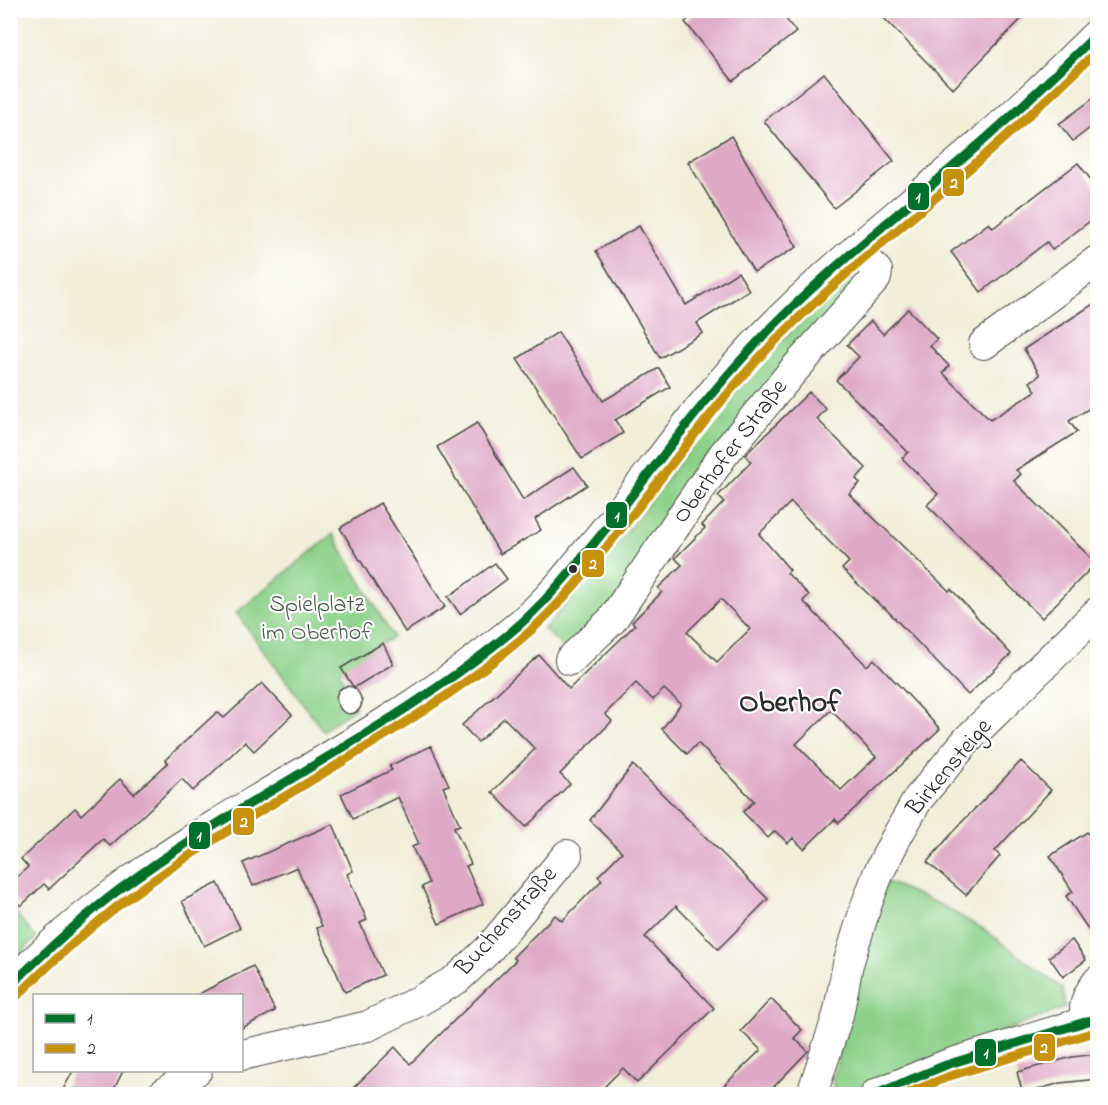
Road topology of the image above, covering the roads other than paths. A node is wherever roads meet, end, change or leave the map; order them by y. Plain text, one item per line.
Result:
1 (1098, 33) edge
2 (857, 248) junction
3 (1098, 260) edge
4 (984, 344) dead end
5 (1098, 612) edge
6 (570, 660) dead end
7 (567, 855) dead end
8 (1098, 981) edge
9 (10, 986) edge
10 (1092, 1019) edge
11 (243, 1055) edge
12 (196, 1072) edge
13 (163, 1095) edge
14 (812, 1095) edge
15 (876, 1095) edge

1 - 2 street, Oberhofer Straße
2 - 6 street, Oberhofer Straße
2 - 9 street, Oberhofer Straße
3 - 4 street
5 - 14 street, Birkensteige
7 - 11 street, Buchenstraße
8 - 10 street
10 - 15 street
12 - 13 street

